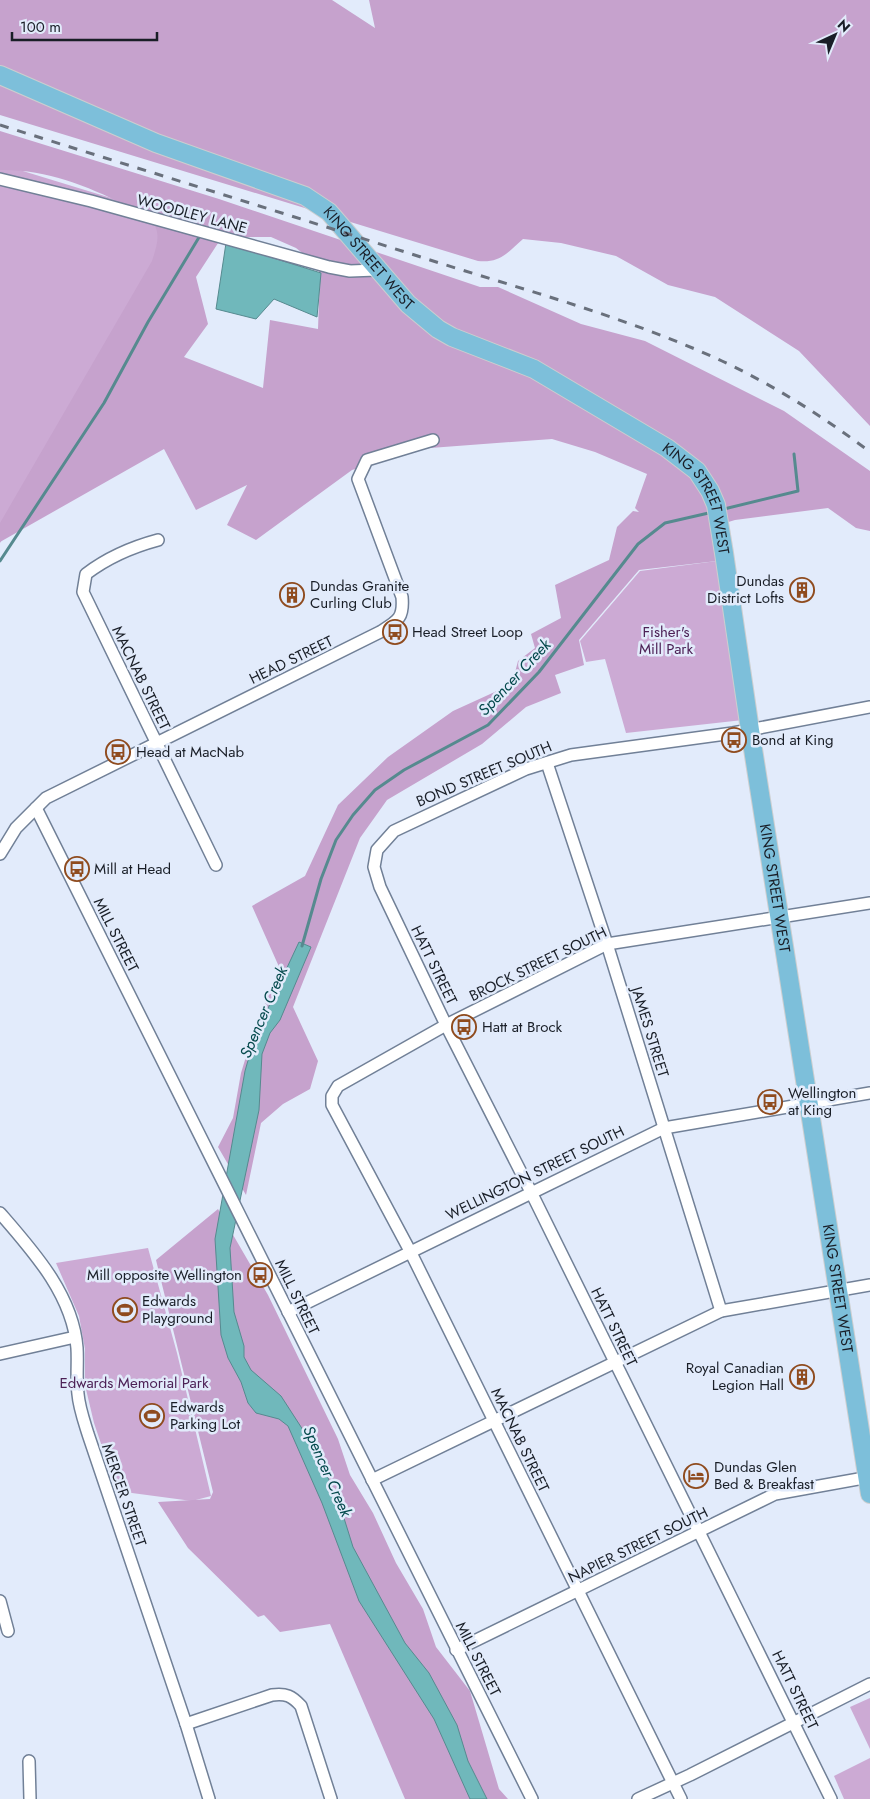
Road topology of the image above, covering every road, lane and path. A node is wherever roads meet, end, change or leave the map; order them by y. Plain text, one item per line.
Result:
1 (0, 75) edge
2 (0, 179) edge
3 (376, 270) junction
4 (433, 440) dead end
5 (158, 540) dead end
6 (870, 707) edge
7 (750, 730) junction
8 (156, 743) junction
9 (547, 762) junction
10 (36, 808) junction
11 (0, 854) edge
12 (216, 865) dead end
13 (374, 867) joint
14 (870, 903) edge
15 (779, 916) junction
16 (607, 944) junction
17 (446, 1025) junction
18 (870, 1093) edge
19 (332, 1096) joint
20 (809, 1103) junction
21 (664, 1128) junction
22 (531, 1192) junction
23 (0, 1213) edge
24 (410, 1251) junction
25 (870, 1285) edge
26 (837, 1290) junction
27 (721, 1311) junction
28 (288, 1312) junction
29 (75, 1337) junction
30 (0, 1354) edge
31 (615, 1362) junction
32 (494, 1421) junction
33 (372, 1480) junction
34 (869, 1483) edge
35 (700, 1533) junction
36 (578, 1591) junction
37 (0, 1600) edge
38 (8, 1631) dead end
39 (456, 1650) junction
40 (870, 1684) edge
41 (795, 1722) junction
42 (186, 1724) junction
43 (29, 1761) dead end
44 (673, 1782) junction
45 (30, 1799) edge
46 (209, 1799) edge
47 (331, 1799) edge
48 (532, 1799) edge
49 (638, 1799) edge
50 (682, 1799) edge
51 (832, 1799) edge

1 - 3 main road, KING STREET WEST
2 - 3 street, WOODLEY LANE
3 - 7 main road, KING STREET WEST
4 - 8 street, HEAD STREET
5 - 8 street, MACNAB STREET
6 - 7 street, BOND STREET SOUTH
7 - 9 street, BOND STREET SOUTH
7 - 15 main road, KING STREET WEST
8 - 10 street, HEAD STREET
8 - 12 street, MACNAB STREET
9 - 13 street, BOND STREET SOUTH
9 - 16 street, JAMES STREET
10 - 11 street, HEAD STREET
10 - 28 street, MILL STREET
13 - 17 street, HATT STREET
14 - 15 street, BROCK STREET SOUTH
15 - 16 street, BROCK STREET SOUTH
15 - 20 main road, KING STREET WEST
16 - 17 street, BROCK STREET SOUTH
16 - 21 street, JAMES STREET
17 - 19 street, BROCK STREET SOUTH
17 - 22 street, HATT STREET
18 - 20 street, WELLINGTON STREET SOUTH
19 - 24 street, MACNAB STREET
20 - 21 street, WELLINGTON STREET SOUTH
20 - 26 main road, KING STREET WEST
21 - 22 street, WELLINGTON STREET SOUTH
21 - 27 street, JAMES STREET
22 - 24 street, WELLINGTON STREET SOUTH
22 - 31 street, HATT STREET
23 - 29 street, MERCER STREET
24 - 28 street, WELLINGTON STREET SOUTH
24 - 32 street, MACNAB STREET
25 - 26 street
26 - 27 street
26 - 34 main road, KING STREET WEST
27 - 31 street
28 - 33 street, MILL STREET
29 - 30 street
29 - 42 street, MERCER STREET
31 - 32 street
31 - 35 street, HATT STREET
32 - 33 street
32 - 36 street, MACNAB STREET
33 - 39 street, MILL STREET
34 - 35 street, NAPIER STREET SOUTH
35 - 36 street, NAPIER STREET SOUTH
35 - 41 street, HATT STREET
36 - 39 street, NAPIER STREET SOUTH
36 - 44 street, MACNAB STREET
37 - 38 street
39 - 48 street, MILL STREET
40 - 41 street
41 - 44 street
41 - 51 street, HATT STREET
42 - 46 street, MERCER STREET
42 - 47 street
43 - 45 street
44 - 49 street
44 - 50 street, MACNAB STREET

